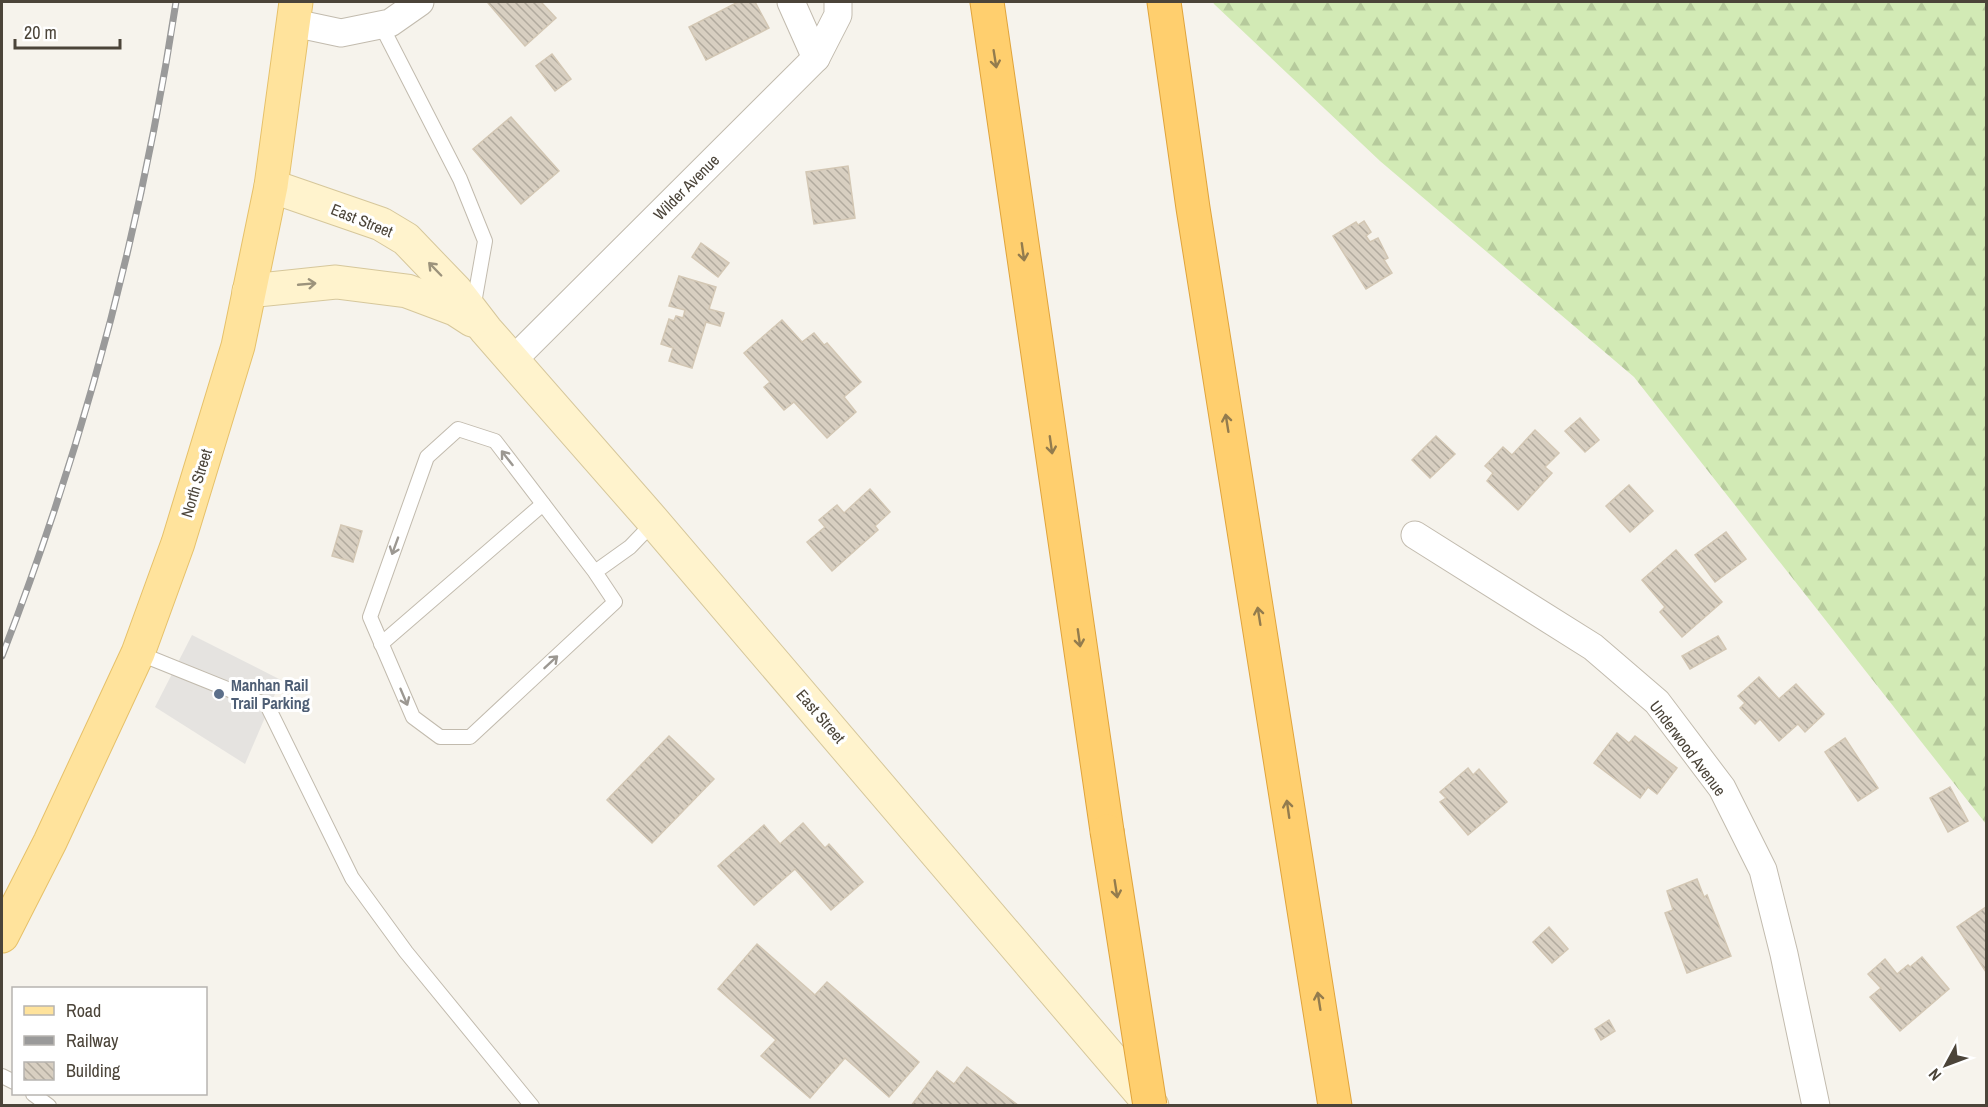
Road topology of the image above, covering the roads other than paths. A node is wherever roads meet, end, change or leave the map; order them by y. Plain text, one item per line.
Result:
1 (420, 2) edge
2 (791, 2) edge
3 (838, 2) edge
4 (987, 2) edge
5 (1164, 2) edge
6 (295, 12) edge
7 (381, 25) junction
8 (816, 58) junction
9 (271, 186) junction
10 (249, 291) junction
11 (479, 320) junction
12 (513, 360) junction
13 (543, 504) junction
14 (654, 522) junction
15 (1415, 535) dead end
16 (595, 572) junction
17 (381, 644) junction
18 (138, 653) junction
19 (2, 936) edge
20 (34, 1095) edge
21 (50, 1106) edge
22 (532, 1106) edge
23 (1151, 1106) edge
24 (1335, 1106) edge
25 (1816, 1106) edge

1 - 7 street
2 - 8 street
3 - 8 street, Wilder Avenue
4 -> 23 highway, bridge
24 -> 5 highway
6 - 7 street
6 - 9 main road, North Street
7 - 11 lane
8 - 12 street, Wilder Avenue
9 - 10 main road, North Street
11 -> 9 main road, East Street
10 -> 11 main road, East Street
10 - 18 main road, North Street
11 - 12 main road, East Street
12 - 14 main road, East Street
13 - 16 lane
13 - 17 lane
13 -> 17 lane
14 - 16 lane
14 - 23 main road, East Street
15 - 25 street, Underwood Avenue
17 -> 16 lane
18 - 19 main road, North Street
18 - 22 lane
20 - 21 lane

